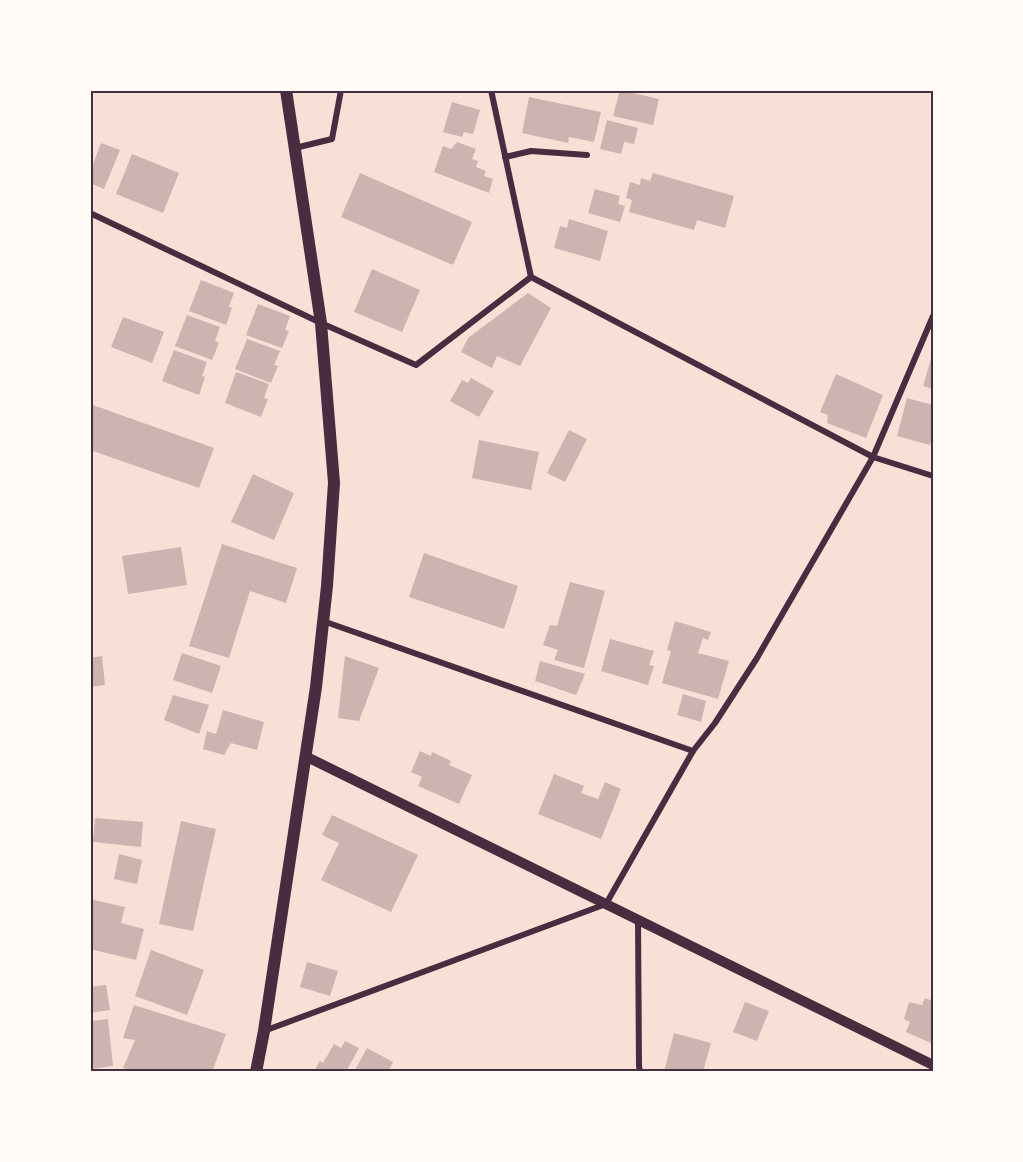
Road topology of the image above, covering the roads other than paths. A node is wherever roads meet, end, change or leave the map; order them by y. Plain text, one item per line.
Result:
1 (286, 90) edge
2 (341, 90) edge
3 (491, 90) edge
4 (294, 148) junction
5 (587, 155) dead end
6 (505, 157) junction
7 (90, 213) edge
8 (531, 277) junction
9 (932, 319) edge
10 (321, 323) junction
11 (873, 457) junction
12 (933, 476) edge
13 (323, 621) junction
14 (693, 751) junction
15 (305, 756) junction
16 (606, 904) junction
17 (638, 919) junction
18 (264, 1031) junction
19 (933, 1065) edge
20 (256, 1072) edge
21 (640, 1072) edge

1 - 4 main road
2 - 4 street
3 - 6 street
4 - 10 main road
5 - 6 street
6 - 8 street
7 - 10 street
8 - 10 street
8 - 11 street
9 - 11 street
10 - 13 main road
11 - 12 street
11 - 14 street
13 - 14 street
13 - 15 main road
14 - 16 street
15 - 16 street
15 - 18 main road
16 - 17 street
16 - 18 street
17 - 19 street
17 - 21 street
18 - 20 main road

